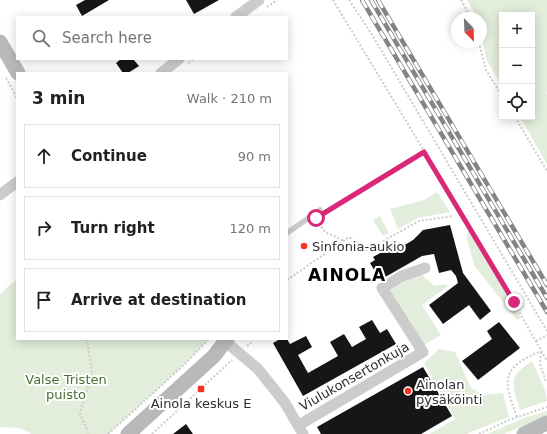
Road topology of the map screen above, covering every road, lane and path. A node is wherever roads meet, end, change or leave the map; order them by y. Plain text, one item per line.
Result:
1 (259, 0) edge
2 (333, 0) edge
3 (349, 0) edge
4 (460, 0) edge
5 (467, 12) edge
6 (237, 16) edge
7 (0, 42) edge
8 (480, 48) edge
9 (178, 60) edge
10 (162, 72) edge
11 (10, 74) edge
12 (499, 91) edge
13 (16, 95) edge
14 (517, 120) edge
15 (424, 152) junction
16 (547, 170) edge
17 (16, 183) edge
18 (0, 195) edge
19 (320, 212) joint
20 (453, 216) dead end
21 (316, 218) dead end
22 (288, 232) edge
23 (344, 241) junction
24 (425, 268) dead end
25 (288, 279) edge
26 (547, 330) edge
27 (547, 335) edge
28 (87, 340) edge
29 (208, 340) edge
30 (226, 340) edge
31 (252, 340) edge
32 (536, 341) junction
33 (243, 350) junction
34 (541, 351) junction
35 (547, 361) edge
36 (546, 382) edge
37 (547, 407) edge
38 (517, 417) junction
39 (547, 423) edge
40 (301, 430) edge
41 (89, 434) edge
42 (108, 434) edge
43 (128, 434) edge
44 (152, 434) edge
45 (479, 434) edge
46 (524, 434) edge

1 - 6 street
2 - 15 path
3 - 26 path
4 - 5 path
7 - 11 street
8 - 12 path
9 - 10 street
11 - 13 path
14 - 16 path
15 - 19 path
15 - 32 path
17 - 18 street
19 - 22 lane
20 - 23 path
21 - 23 path
23 - 25 path
24 - 40 street, Viulukonsertonkuja
27 - 32 path
28 - 41 path
29 - 42 path
30 - 33 street, Viulukonsertonkuja
30 - 43 street
31 - 33 path
32 - 34 path
33 - 40 street, Viulukonsertonkuja
33 - 44 path
34 - 35 path
34 - 36 path
34 - 38 path
37 - 38 path
38 - 45 path
39 - 46 street

